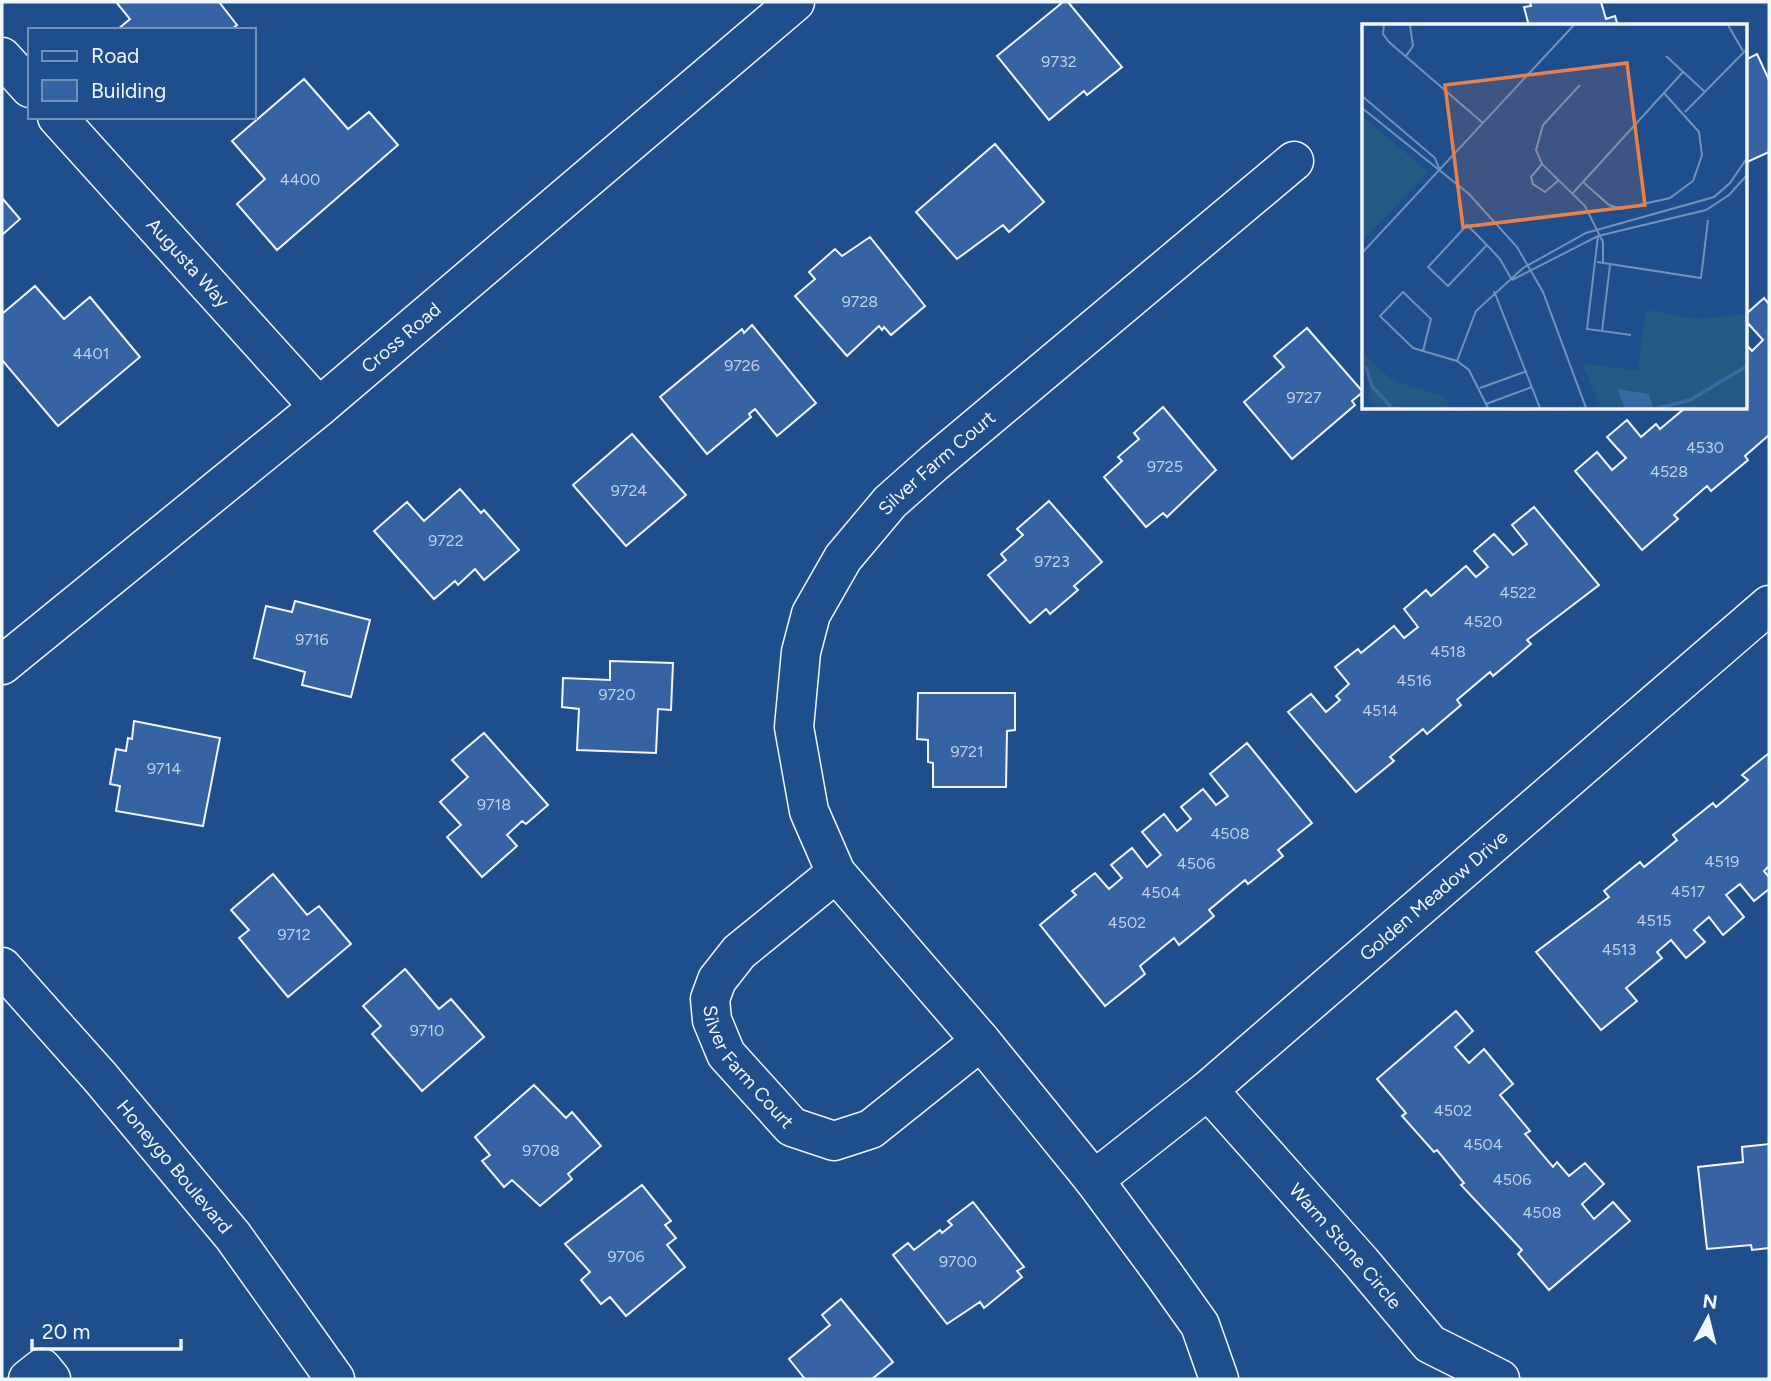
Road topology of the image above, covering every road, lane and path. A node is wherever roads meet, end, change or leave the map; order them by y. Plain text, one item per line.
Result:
1 (795, 2) edge
2 (2, 57) edge
3 (28, 86) edge
4 (59, 119) edge
5 (1294, 161) dead end
6 (319, 407) junction
7 (1769, 606) edge
8 (2, 665) edge
9 (835, 873) junction
10 (2, 967) edge
11 (981, 1041) junction
12 (1209, 1090) junction
13 (1094, 1180) junction
14 (28, 1379) edge
15 (51, 1379) edge
16 (335, 1379) edge
17 (1219, 1379) edge
18 (1500, 1379) edge

1 - 6 street, Cross Road
2 - 3 street
4 - 6 street, Augusta Way
5 - 9 street, Silver Farm Court
6 - 8 street, Cross Road
7 - 12 street, Golden Meadow Drive
9 - 11 street, Silver Farm Court
9 - 11 street, Silver Farm Court
10 - 16 street, Honeygo Boulevard
11 - 13 street, Silver Farm Court
12 - 13 street, Golden Meadow Drive
12 - 18 street, Warm Stone Circle
13 - 17 street, Silver Farm Court
14 - 15 street

